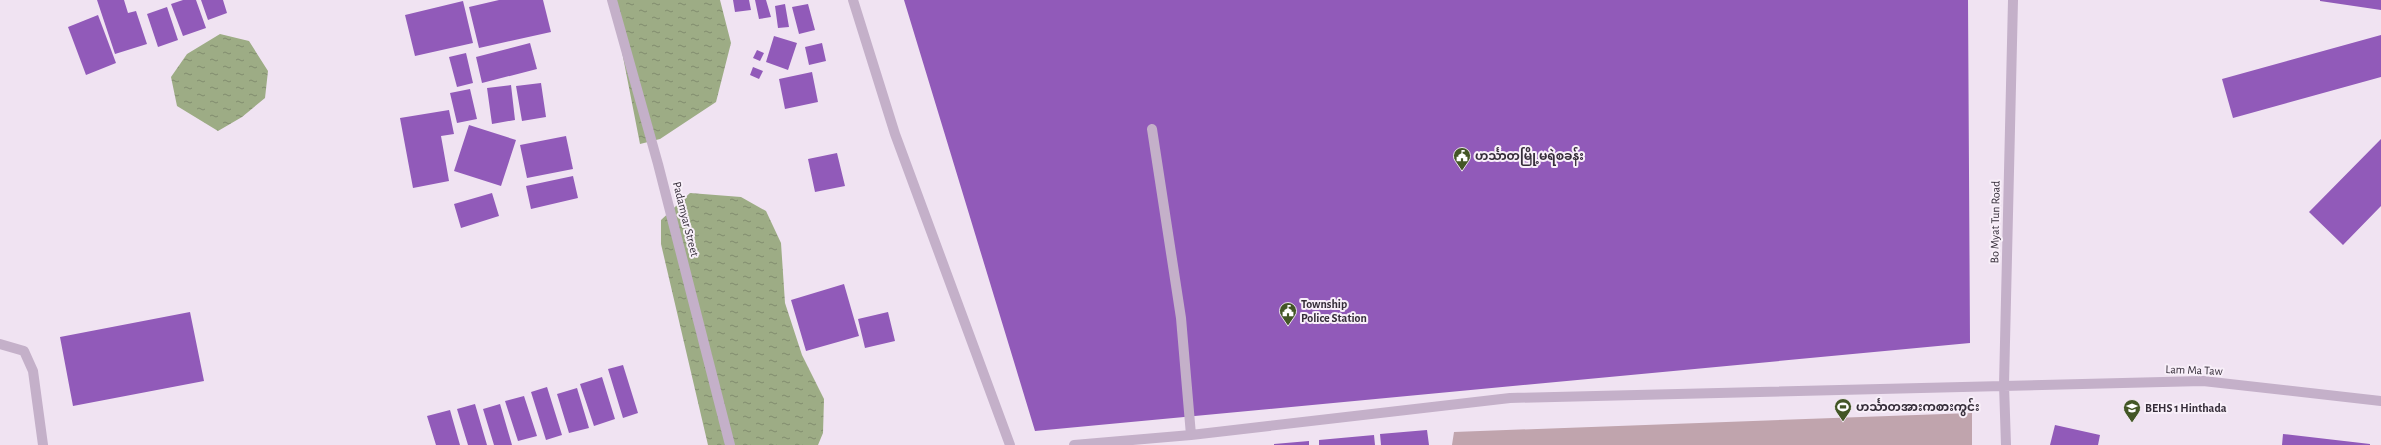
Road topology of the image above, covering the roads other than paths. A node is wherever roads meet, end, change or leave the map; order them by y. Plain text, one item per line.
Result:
1 (612, 0) edge
2 (853, 0) edge
3 (2013, 0) edge
4 (1152, 129) dead end
5 (0, 344) edge
6 (2004, 385) junction
7 (2381, 401) edge
8 (1191, 435) junction
9 (43, 445) edge
10 (730, 445) edge
11 (1010, 445) edge
12 (1074, 445) edge
13 (2006, 445) edge

1 - 10 street, Padamyar Street
2 - 11 street
3 - 6 street, Bo Myat Tun Road
4 - 8 street
5 - 9 street
6 - 7 street, Lam Ma Taw
6 - 8 street, Lam Ma Taw
6 - 13 street, Bo Myat Tun Road
8 - 12 street, Lam Ma Taw

